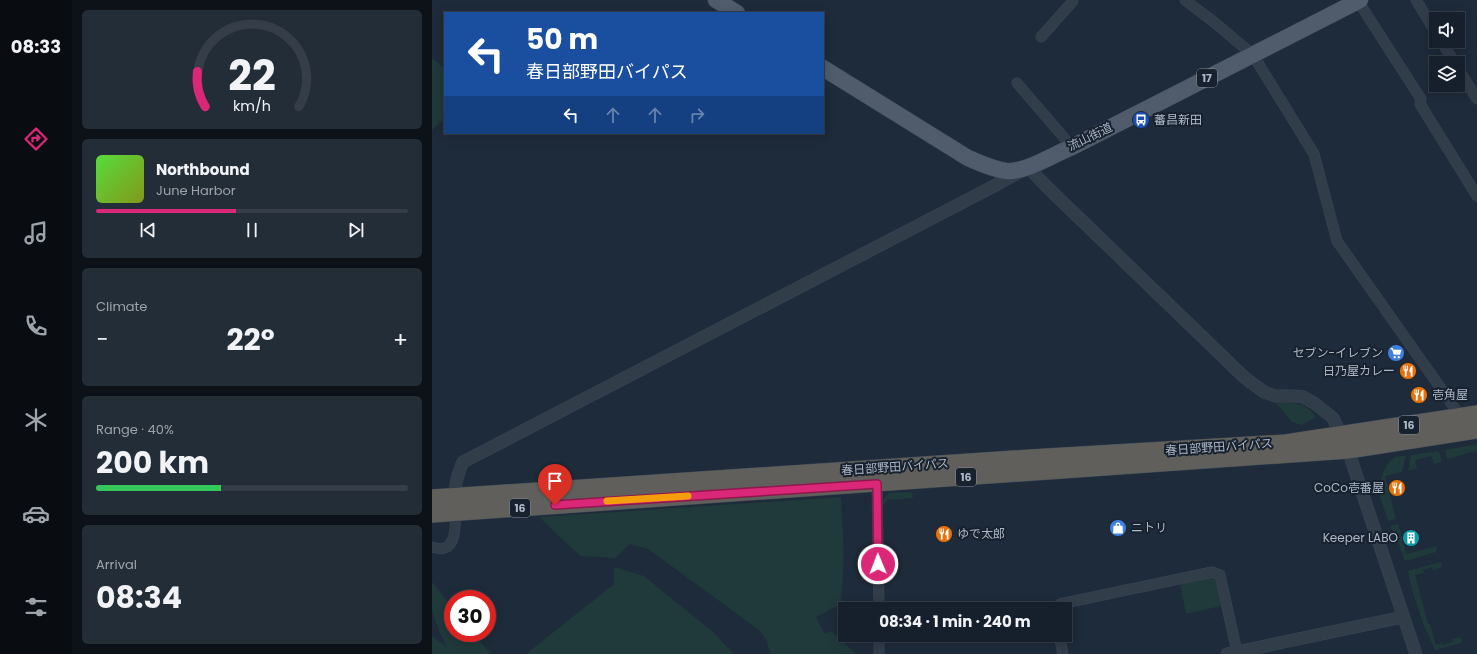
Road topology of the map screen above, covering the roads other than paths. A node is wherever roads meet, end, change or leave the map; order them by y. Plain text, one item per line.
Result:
1 (716, 0) edge
2 (1073, 0) edge
3 (1185, 0) edge
4 (1359, 0) edge
5 (1416, 0) edge
6 (734, 12) edge
7 (1429, 21) edge
8 (1041, 37) dead end
9 (1253, 54) junction
10 (824, 69) edge
11 (1465, 79) edge
12 (1017, 83) dead end
13 (1477, 99) edge
14 (1072, 147) junction
15 (1028, 167) junction
16 (1477, 196) edge
17 (1469, 416) edge
18 (1477, 430) edge
19 (1345, 443) junction
20 (877, 484) junction
21 (432, 498) edge
22 (455, 505) junction
23 (432, 514) edge
24 (432, 547) edge
25 (879, 602) edge
26 (1070, 602) edge
27 (1403, 616) junction
28 (879, 642) edge
29 (1060, 642) edge
30 (1232, 653) edge
31 (879, 654) edge
32 (1063, 654) edge
33 (1416, 654) edge

1 - 6 main road
2 - 8 street
3 - 9 street
4 - 9 main road, 流山街道 / 17
4 - 16 street
5 - 7 street
9 - 14 main road, 流山街道 / 17
9 - 17 street
10 - 15 main road, 流山街道 / 17
11 - 13 street
12 - 14 street
14 - 15 main road, 流山街道 / 17
15 - 19 street
15 - 22 street
17 - 19 highway, 春日部野田バイパス / 16
18 - 19 highway, 春日部野田バイパス / 16
19 - 20 highway, 春日部野田バイパス / 16
19 - 22 highway, 春日部野田バイパス / 16
19 - 27 street
20 - 22 highway, 春日部野田バイパス / 16
20 - 25 street
21 - 22 highway, 春日部野田バイパス / 16
22 - 23 highway, 春日部野田バイパス / 16
22 - 24 street
26 - 30 street
27 - 30 street
27 - 33 street
28 - 31 street
29 - 32 street

